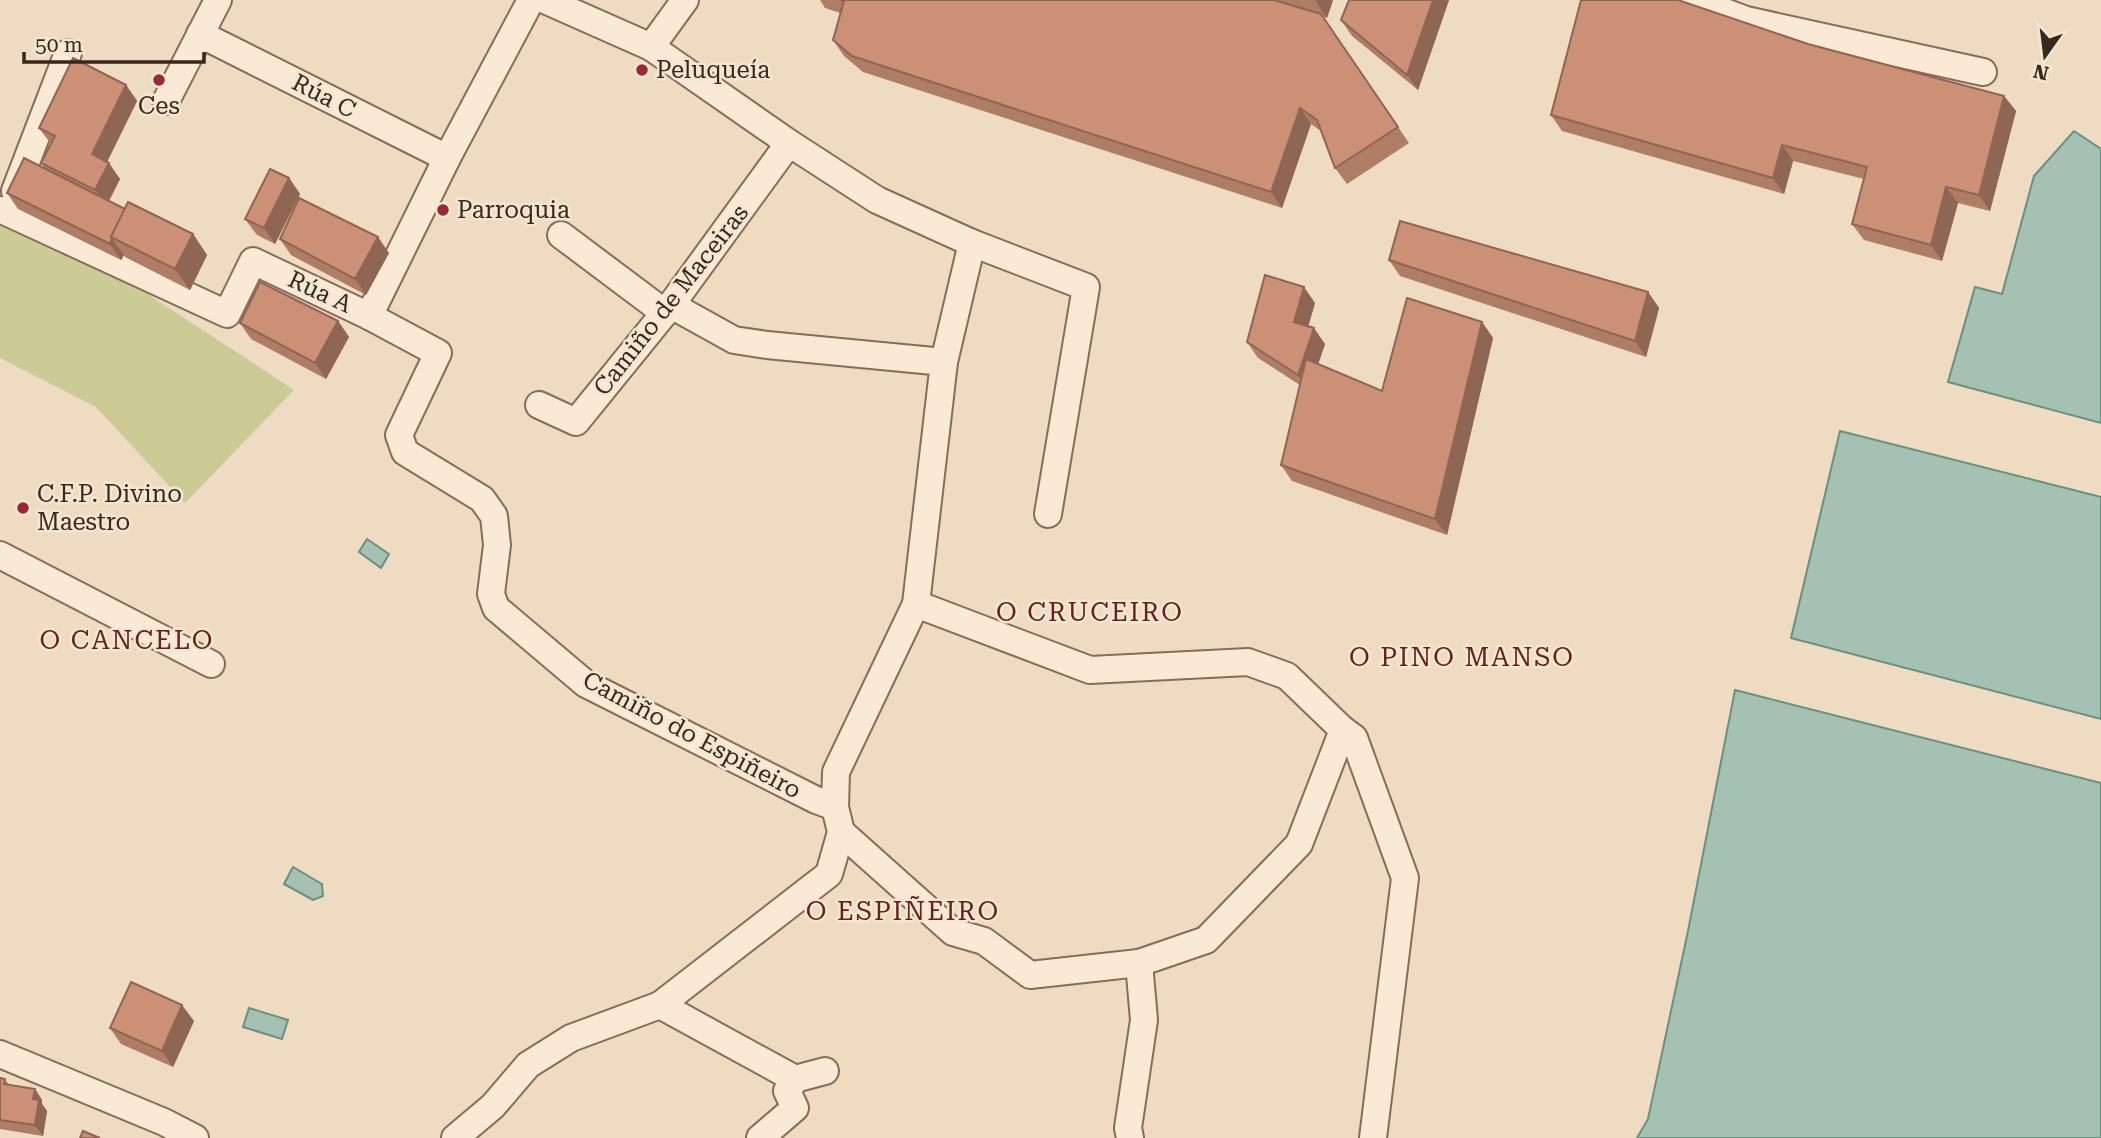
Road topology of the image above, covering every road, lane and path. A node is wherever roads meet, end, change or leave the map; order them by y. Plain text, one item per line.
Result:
1 (218, 0) edge
2 (531, 0) edge
3 (545, 0) edge
4 (685, 0) edge
5 (1693, 0) edge
6 (200, 34) junction
7 (650, 47) junction
8 (68, 53) dead end
9 (1983, 72) dead end
10 (166, 101) dead end
11 (789, 143) junction
12 (447, 158) junction
13 (1, 211) edge
14 (561, 235) dead end
15 (972, 243) junction
16 (668, 309) junction
17 (369, 316) junction
18 (944, 362) junction
19 (538, 405) dead end
20 (1048, 514) dead end
21 (494, 516) joint
22 (0, 555) edge
23 (916, 604) junction
24 (211, 664) dead end
25 (1343, 730) junction
26 (838, 820) junction
27 (1139, 963) junction
28 (660, 1005) junction
29 (0, 1054) edge
30 (825, 1071) dead end
31 (794, 1079) junction
32 (161, 1130) edge
33 (195, 1138) edge
34 (455, 1138) edge
35 (760, 1138) edge
36 (1130, 1138) edge
37 (1373, 1138) edge

1 - 6 street
2 - 12 street
3 - 7 street
4 - 7 street
5 - 9 street
6 - 10 street
6 - 12 street, Rúa C
7 - 11 street
8 - 13 street
11 - 15 street
11 - 16 street, Camiño de Maceiras
12 - 17 street
13 - 17 street, Rúa A
14 - 16 street
15 - 18 street, Camiño do Espiñeiro
15 - 20 street
16 - 18 street
16 - 19 street, Camiño de Maceiras
17 - 21 street, Rúa A
18 - 23 street, Camiño do Espiñeiro
21 - 26 street, Camiño do Espiñeiro
22 - 24 street
23 - 25 street
23 - 26 street, Camiño do Espiñeiro
25 - 27 street
25 - 37 street
26 - 27 street
26 - 28 street, Camiño do Espiñeiro
27 - 36 street
28 - 31 street
28 - 34 street, Camiño do Espiñeiro
29 - 32 street
30 - 31 street
31 - 35 street
32 - 33 street

